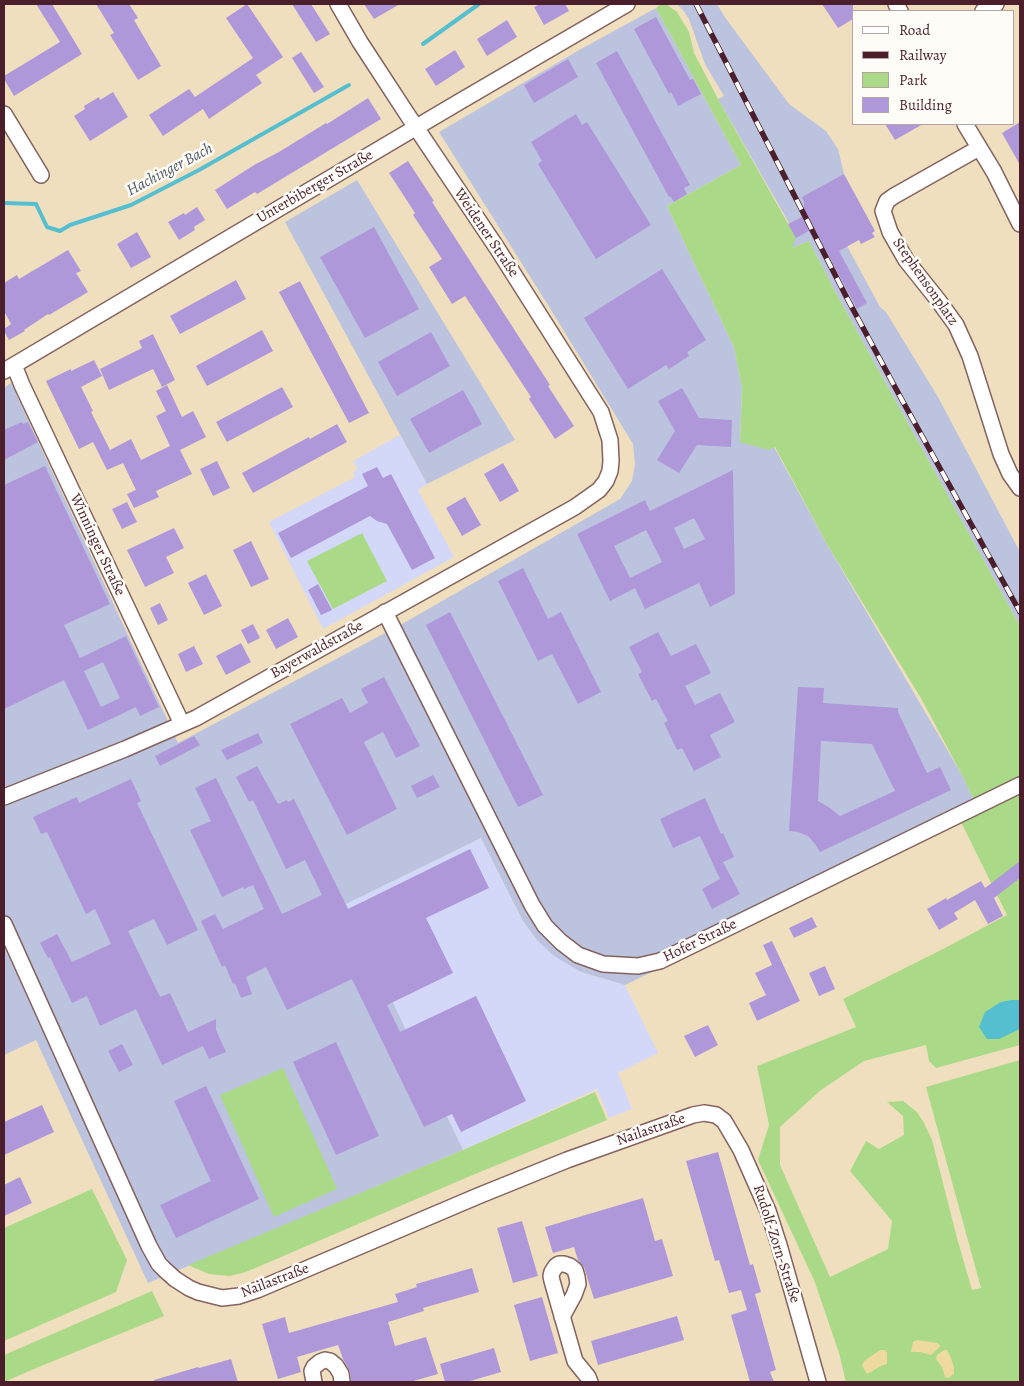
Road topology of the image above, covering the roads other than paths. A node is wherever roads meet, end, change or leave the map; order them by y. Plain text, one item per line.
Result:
1 (338, 4) edge
2 (627, 4) edge
3 (996, 4) edge
4 (985, 10) edge
5 (4, 114) edge
6 (967, 125) edge
7 (416, 127) junction
8 (979, 148) junction
9 (41, 175) dead end
10 (1020, 224) edge
11 (9, 368) edge
12 (610, 471) joint
13 (1020, 488) edge
14 (385, 612) junction
15 (182, 724) junction
16 (1017, 790) edge
17 (4, 797) edge
18 (4, 924) edge
19 (716, 1115) joint
20 (562, 1316) dead end
21 (314, 1382) edge
22 (342, 1382) edge
23 (590, 1382) edge
24 (818, 1382) edge

1 - 7 street, Weidener Straße
2 - 7 street, Unterbiberger Straße
3 - 4 street
5 - 9 street
6 - 8 street
7 - 11 street, Unterbiberger Straße
7 - 12 street, Weidener Straße
8 - 10 street
8 - 13 street, Stephensonplatz
11 - 15 street, Winninger Straße
12 - 14 street, Bayerwaldstraße
14 - 15 street, Bayerwaldstraße
14 - 16 street, Hofer Straße
15 - 17 street, Bayerwaldstraße
18 - 19 street, Nailastraße
19 - 24 street, Rudolf-Zorn-Straße
20 - 23 street
21 - 22 street

